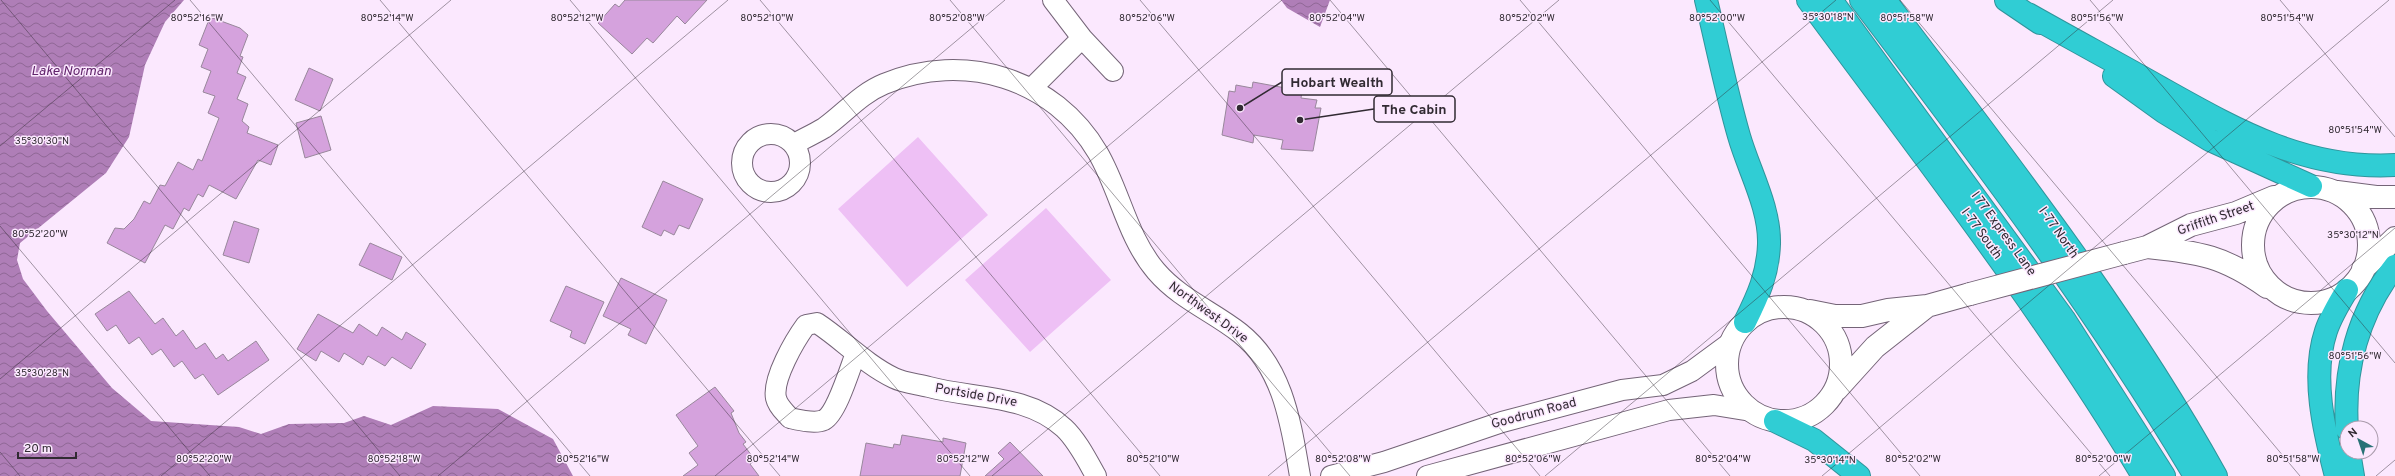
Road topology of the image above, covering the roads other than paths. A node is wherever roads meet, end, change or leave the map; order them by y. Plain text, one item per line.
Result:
1 (1053, 0) edge
2 (1706, 0) edge
3 (1808, 0) edge
4 (1831, 0) edge
5 (1862, 0) edge
6 (1884, 0) edge
7 (2006, 0) edge
8 (2028, 14) junction
9 (1082, 38) junction
10 (1113, 72) dead end
11 (1032, 88) junction
12 (794, 144) dead end
13 (2395, 165) edge
14 (2311, 186) junction
15 (2285, 192) junction
16 (2336, 192) junction
17 (2395, 197) edge
18 (2395, 238) edge
19 (2147, 247) junction
20 (2395, 266) edge
21 (2364, 269) junction
22 (2347, 290) junction
23 (2273, 291) junction
24 (1927, 306) junction
25 (1805, 310) junction
26 (1745, 322) junction
27 (1730, 343) junction
28 (856, 353) junction
29 (1831, 396) junction
30 (1751, 412) junction
31 (2347, 420) edge
32 (1775, 421) junction
33 (2351, 460) edge
34 (1096, 476) edge
35 (1300, 476) edge
36 (1331, 476) edge
37 (1427, 476) edge
38 (1859, 476) edge
39 (2143, 476) edge
40 (2164, 476) edge
41 (2195, 476) edge
42 (2216, 476) edge
43 (2336, 476) edge
44 (2353, 476) edge

1 - 9 street
2 - 26 highway
3 - 39 highway, I-77 South
4 - 40 highway, I 77 Express Lane
5 - 41 highway, I 77 Express Lane
6 - 42 highway, I-77 North
7 - 8 highway
8 - 13 highway
8 - 14 highway
9 - 10 street
9 - 11 street
11 - 12 street, Northwest Drive
11 - 35 street, Northwest Drive
14 - 15 main road
14 - 16 main road
15 - 19 main road, Griffith Street
15 - 23 main road
16 - 17 main road
16 - 21 main road
18 - 21 main road
19 - 23 main road, Griffith Street
19 - 24 main road, Griffith Street, bridge
20 - 31 highway
21 - 22 main road
22 - 23 main road
22 - 43 highway
24 - 25 main road, Griffith Street
24 - 29 main road, Griffith Street
25 - 26 main road
25 - 29 main road
26 - 27 main road
27 - 30 main road
27 - 36 street, Goodrum Road
28 - 28 street
28 - 34 street, Portside Drive
29 - 32 main road
30 - 32 main road
30 - 37 street
32 - 38 highway
33 - 44 highway

